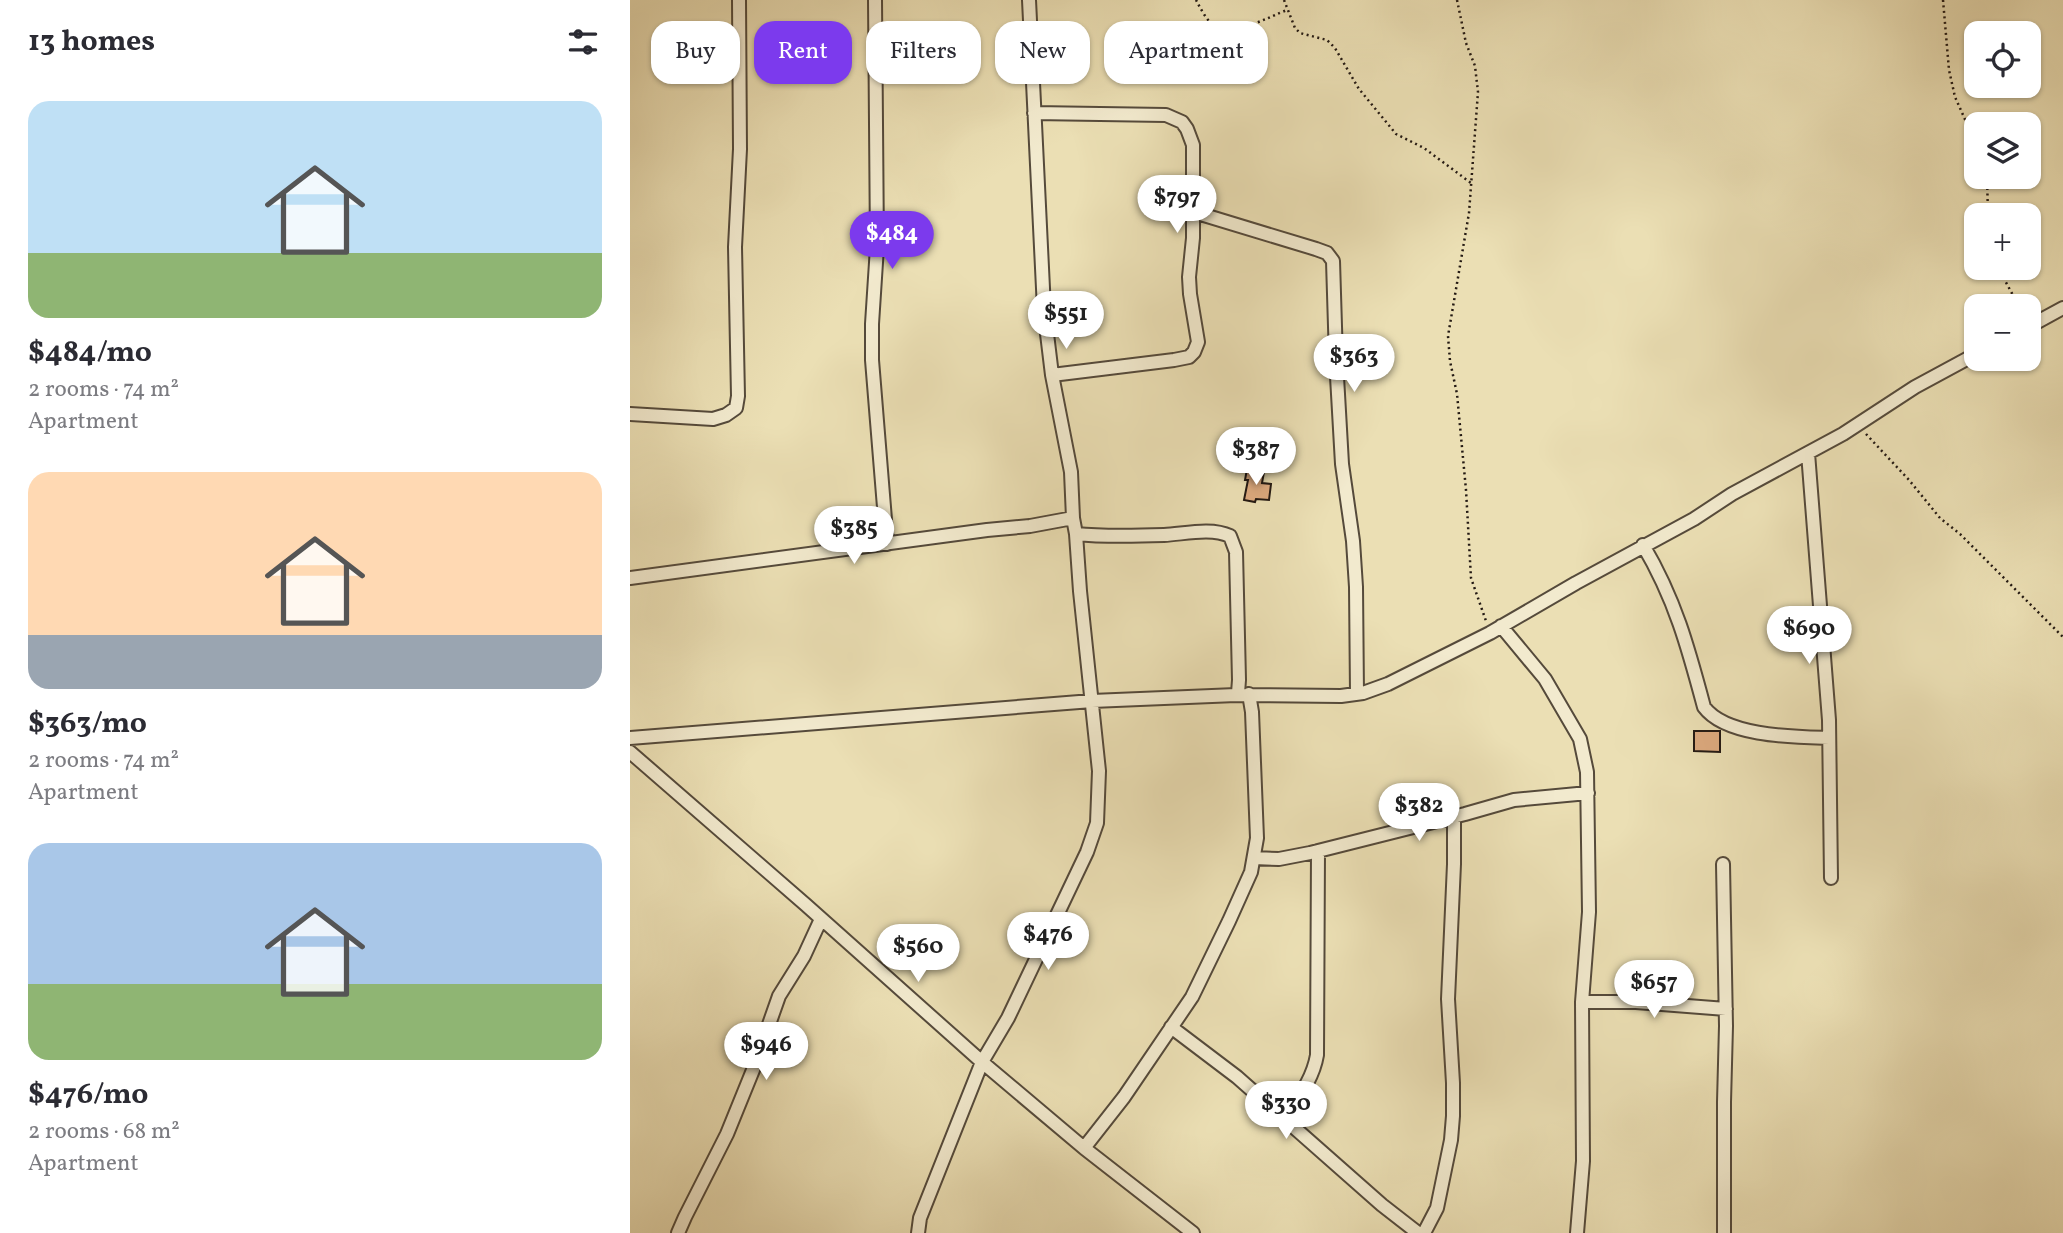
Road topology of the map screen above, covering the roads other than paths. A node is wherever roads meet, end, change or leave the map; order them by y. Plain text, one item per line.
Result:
1 (738, 0) edge
2 (876, 0) edge
3 (1029, 0) edge
4 (1034, 114) junction
5 (1194, 212) junction
6 (2063, 308) edge
7 (2041, 320) edge
8 (1964, 360) edge
9 (1052, 375) junction
10 (630, 414) edge
11 (1808, 453) junction
12 (1073, 518) junction
13 (1076, 534) junction
14 (887, 544) junction
15 (1643, 545) junction
16 (630, 578) edge
17 (1496, 629) junction
18 (1242, 694) junction
19 (1357, 694) junction
20 (1092, 701) junction
21 (630, 738) edge
22 (1829, 738) junction
23 (630, 752) edge
24 (1588, 793) junction
25 (1454, 817) junction
26 (1318, 851) junction
27 (1254, 858) junction
28 (1723, 864) dead end
29 (1831, 878) dead end
30 (821, 919) junction
31 (1582, 1002) junction
32 (1726, 1009) junction
33 (1171, 1027) junction
34 (982, 1062) junction
35 (1285, 1118) junction
36 (1084, 1148) junction
37 (678, 1233) edge
38 (918, 1233) edge
39 (1193, 1233) edge
40 (1418, 1233) edge
41 (1424, 1233) edge
42 (1577, 1233) edge
43 (1724, 1233) edge

1 - 10 street
2 - 14 street
3 - 4 street
4 - 5 street
4 - 9 street
5 - 9 street
5 - 19 street
6 - 7 street
8 - 11 street
9 - 12 street
11 - 15 street
11 - 22 street
12 - 13 street
12 - 14 street
13 - 18 street
13 - 20 street
14 - 16 street
15 - 17 street
15 - 22 street
17 - 19 street
17 - 24 street
18 - 19 street
18 - 20 street
18 - 27 street
20 - 21 street
20 - 34 street
22 - 29 street
23 - 30 street
24 - 25 street
24 - 31 street
25 - 26 street
25 - 41 street
26 - 27 street
26 - 35 street
27 - 33 street
28 - 32 street
30 - 34 street
30 - 37 street
31 - 32 street
31 - 42 street
32 - 43 street
33 - 35 street
33 - 36 street
34 - 36 street
34 - 38 street
35 - 40 street
36 - 39 street

